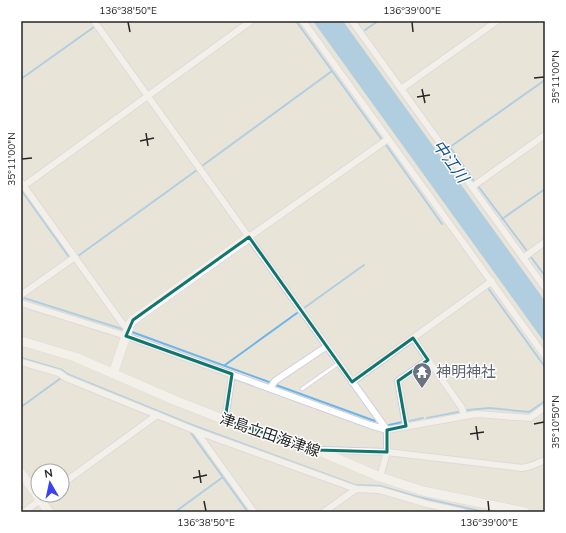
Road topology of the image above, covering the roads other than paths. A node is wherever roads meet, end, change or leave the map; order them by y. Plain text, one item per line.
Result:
1 (94, 21) edge
2 (251, 21) edge
3 (303, 21) edge
4 (352, 21) edge
5 (497, 21) edge
6 (401, 89) junction
7 (148, 96) junction
8 (545, 135) edge
9 (388, 139) junction
10 (22, 185) edge
11 (472, 187) junction
12 (249, 238) junction
13 (545, 242) edge
14 (75, 257) junction
15 (523, 258) junction
16 (492, 281) junction
17 (545, 288) edge
18 (21, 295) edge
19 (21, 303) edge
20 (127, 332) junction
21 (413, 338) junction
22 (21, 341) edge
23 (327, 346) junction
24 (545, 356) edge
25 (428, 360) junction
26 (21, 362) edge
27 (339, 363) junction
28 (113, 374) junction
29 (232, 374) junction
30 (352, 382) junction
31 (270, 388) junction
32 (302, 389) dead end
33 (545, 407) edge
34 (157, 415) junction
35 (464, 416) junction
36 (225, 420) junction
37 (406, 426) junction
38 (387, 430) junction
39 (196, 431) junction
40 (317, 450) junction
41 (387, 452) junction
42 (545, 460) edge
43 (21, 473) edge
44 (380, 477) junction
45 (70, 478) edge
46 (30, 483) edge
47 (356, 489) junction
48 (37, 503) edge
49 (24, 512) edge
50 (254, 512) edge
51 (324, 512) edge
52 (463, 512) edge
53 (525, 512) edge

1 - 7 street
2 - 7 street
3 - 9 street
4 - 6 street
5 - 6 street
6 - 11 street
7 - 10 street
7 - 12 street
8 - 11 street
9 - 12 street
9 - 16 street
10 - 14 street
11 - 15 street
12 - 20 main road
12 - 23 street
13 - 15 street
14 - 18 street
14 - 20 street
15 - 17 street
16 - 21 street
16 - 24 street
19 - 20 street
20 - 28 main road
20 - 29 street
21 - 25 street
21 - 30 street
22 - 28 main road, 津島立田海津線
23 - 27 street
23 - 31 street
25 - 35 street
25 - 37 street
26 - 34 street
27 - 30 street
27 - 32 lane
28 - 36 main road, 津島立田海津線
29 - 31 street
29 - 36 street
30 - 38 street
31 - 38 street
33 - 35 street
34 - 39 street
34 - 45 street
35 - 37 street
36 - 40 main road, 津島立田海津線
37 - 38 street
38 - 41 street
39 - 47 street
39 - 50 street
40 - 41 street
40 - 44 main road, 津島立田海津線
41 - 42 street
41 - 44 street
43 - 46 main road
44 - 53 main road, 津島立田海津線
47 - 51 street
47 - 52 street
48 - 49 street

